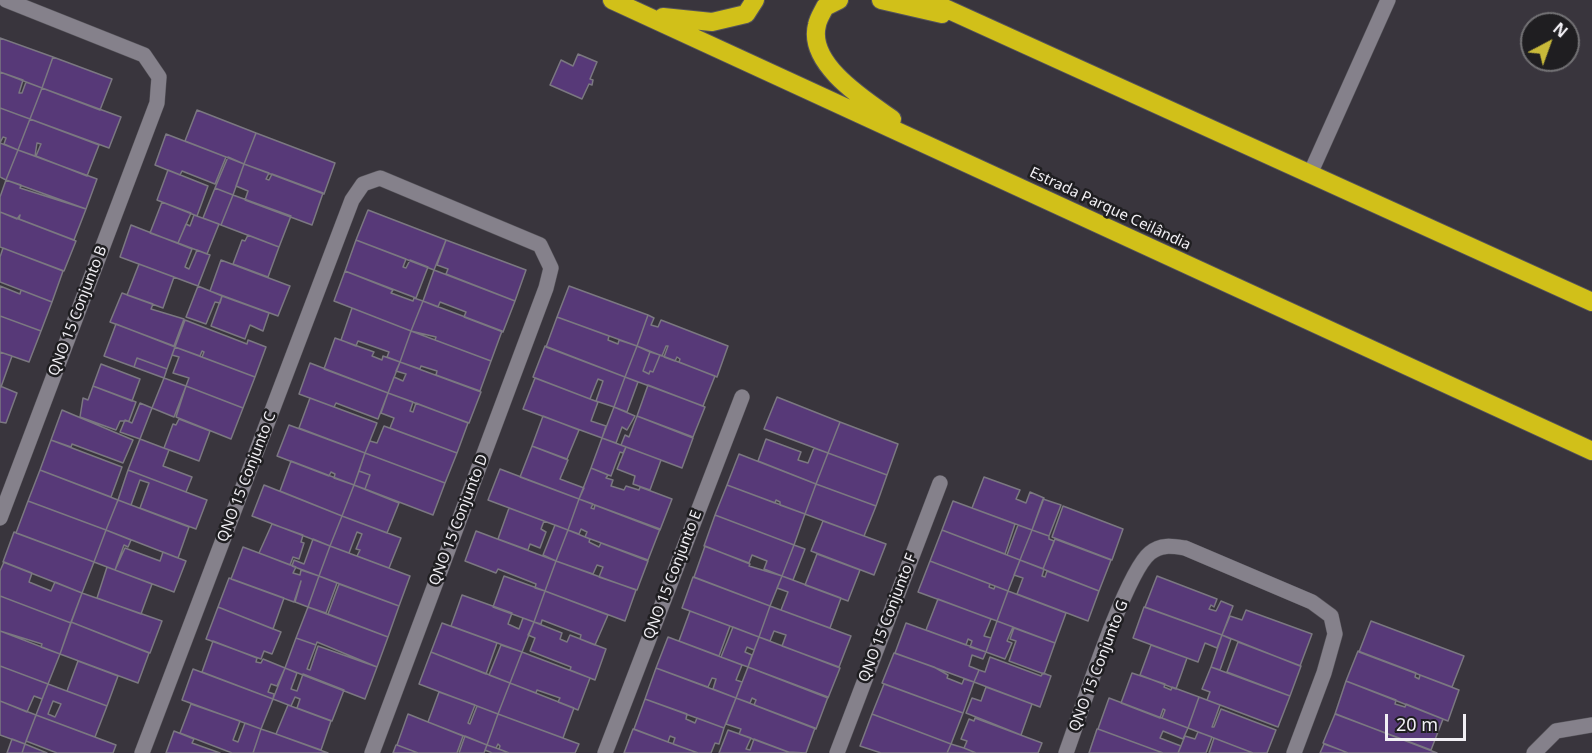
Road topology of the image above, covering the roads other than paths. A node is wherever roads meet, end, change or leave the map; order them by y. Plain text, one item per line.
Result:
1 (6, 0) edge
2 (612, 0) edge
3 (755, 0) edge
4 (839, 0) edge
5 (881, 0) edge
6 (927, 0) edge
7 (1388, 0) edge
8 (646, 15) junction
9 (973, 21) junction
10 (926, 144) junction
11 (1310, 174) junction
12 (352, 200) joint
13 (1592, 302) edge
14 (742, 397) dead end
15 (1592, 451) edge
16 (940, 483) dead end
17 (0, 518) edge
18 (1592, 725) edge
19 (142, 753) edge
20 (372, 753) edge
21 (605, 753) edge
22 (837, 753) edge
23 (1066, 753) edge
24 (1294, 753) edge
25 (1534, 753) edge

1 - 17 street, QNO 15 Conjunto B
2 - 8 highway, Estrada Parque Ceilândia
3 - 8 highway
4 - 10 highway
5 - 9 highway
6 - 9 highway
7 - 11 street
8 - 10 highway, Estrada Parque Ceilândia
9 - 11 highway
10 - 15 highway, Estrada Parque Ceilândia
11 - 13 highway
12 - 19 street, QNO 15 Conjunto C
12 - 20 street, QNO 15 Conjunto D
14 - 21 street, QNO 15 Conjunto E
16 - 22 street, QNO 15 Conjunto F
18 - 25 street
23 - 24 street, QNO 15 Conjunto G

